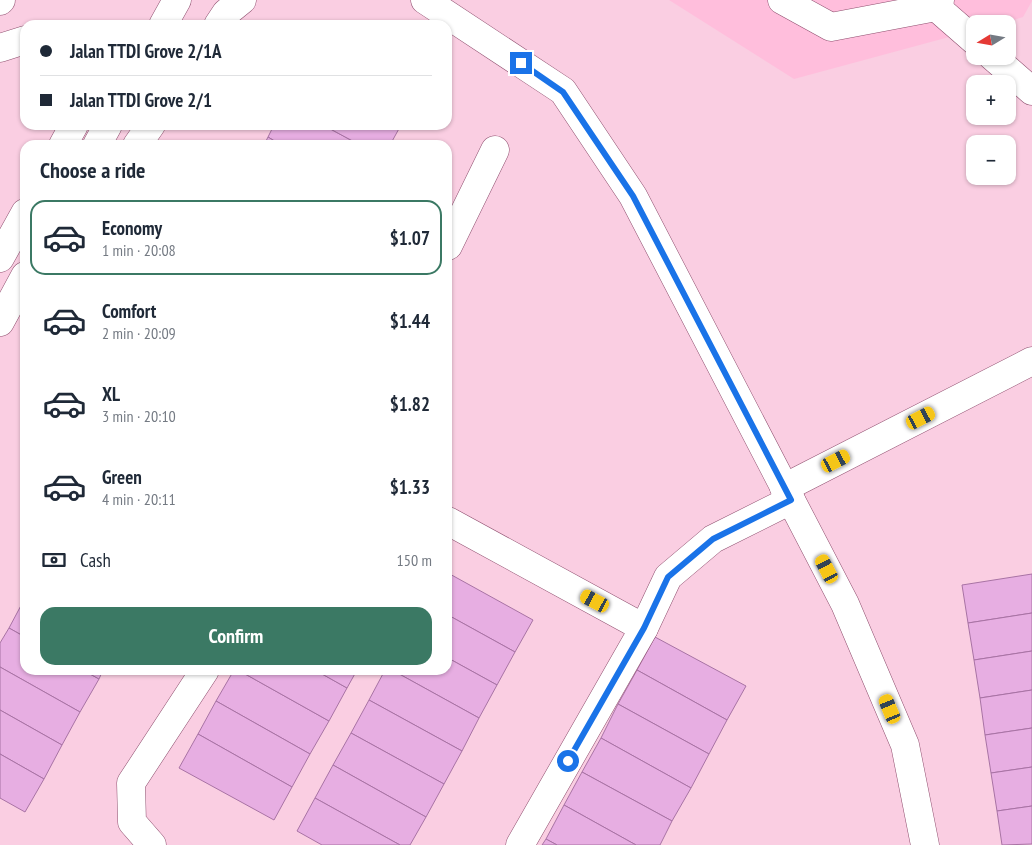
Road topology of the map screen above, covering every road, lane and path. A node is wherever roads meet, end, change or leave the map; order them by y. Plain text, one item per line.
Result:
1 (177, 0) edge
2 (242, 0) edge
3 (425, 0) edge
4 (782, 0) edge
5 (938, 3) edge
6 (166, 20) edge
7 (221, 20) edge
8 (966, 32) edge
9 (20, 42) edge
10 (0, 48) edge
11 (1002, 65) edge
12 (1032, 91) edge
13 (495, 150) dead end
14 (20, 222) edge
15 (452, 238) edge
16 (0, 258) edge
17 (20, 285) edge
18 (20, 301) edge
19 (0, 323) edge
20 (1032, 361) edge
21 (788, 494) junction
22 (452, 523) edge
23 (644, 628) junction
24 (202, 675) edge
25 (152, 845) edge
26 (520, 845) edge
27 (925, 845) edge

1 - 6 main road
2 - 7 main road
3 - 21 main road
4 - 5 main road
5 - 8 main road
9 - 10 main road
11 - 12 main road
13 - 15 main road
14 - 16 main road
17 - 19 main road
18 - 19 main road
20 - 21 main road
21 - 23 main road
21 - 27 main road
22 - 23 main road
23 - 26 main road
24 - 25 main road

